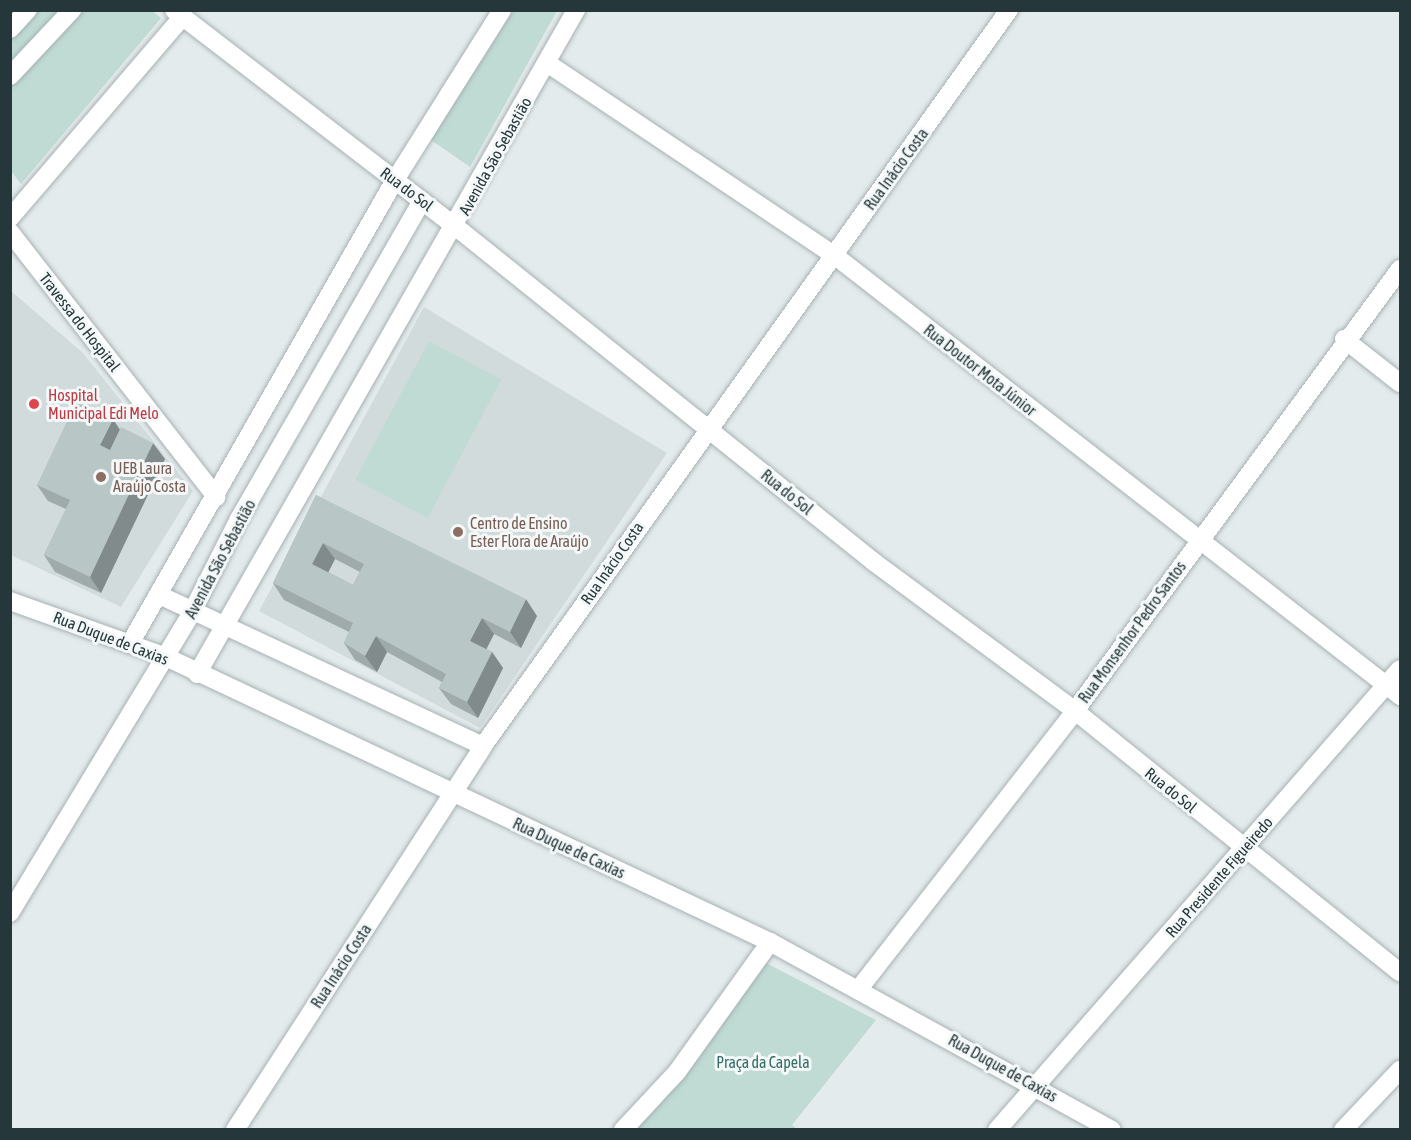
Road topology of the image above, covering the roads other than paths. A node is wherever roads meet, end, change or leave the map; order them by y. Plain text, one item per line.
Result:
1 (28, 10) edge
2 (72, 10) edge
3 (502, 10) edge
4 (576, 10) edge
5 (1009, 10) edge
6 (178, 14) edge
7 (10, 29) edge
8 (547, 63) junction
9 (10, 76) edge
10 (395, 180) junction
11 (422, 201) junction
12 (10, 218) edge
13 (456, 227) junction
14 (10, 232) edge
15 (834, 255) junction
16 (1401, 269) edge
17 (1344, 339) junction
18 (1401, 383) edge
19 (708, 427) junction
20 (216, 497) junction
21 (1197, 541) junction
22 (159, 595) junction
23 (10, 601) edge
24 (192, 612) junction
25 (225, 625) junction
26 (131, 642) junction
27 (166, 657) junction
28 (1401, 669) edge
29 (197, 674) junction
30 (1394, 690) edge
31 (1075, 711) junction
32 (483, 746) junction
33 (453, 793) junction
34 (1242, 849) junction
35 (10, 913) edge
36 (770, 942) junction
37 (1401, 972) edge
38 (858, 990) junction
39 (1401, 1070) edge
40 (1038, 1086) junction
41 (235, 1130) edge
42 (623, 1130) edge
43 (997, 1130) edge
44 (1112, 1130) edge
45 (1343, 1130) edge

1 - 7 street
2 - 9 street
3 - 10 street, Avenida São Sebastião
4 - 8 street, Avenida São Sebastião
5 - 15 street, Rua Inácio Costa
6 - 10 street, Rua do Sol
6 - 12 street
8 - 13 street, Avenida São Sebastião
8 - 15 street, Rua Doutor Mota Júnior
10 - 11 street, Rua do Sol
10 - 20 street, Avenida São Sebastião
11 - 13 street, Rua do Sol
11 - 24 street, Avenida São Sebastião
13 - 19 street, Rua do Sol
13 - 25 street, Avenida São Sebastião
14 - 20 street, Travessa do Hospital
15 - 19 street, Rua Inácio Costa
15 - 21 street, Rua Doutor Mota Júnior
16 - 17 street, Rua Monsenhor Pedro Santos
17 - 18 street
17 - 21 street, Rua Monsenhor Pedro Santos
19 - 31 street, Rua do Sol
19 - 32 street, Rua Inácio Costa
20 - 22 street, Avenida São Sebastião
21 - 30 street, Rua Doutor Mota Júnior
21 - 31 street, Rua Monsenhor Pedro Santos
22 - 24 street
22 - 26 street, Avenida São Sebastião
23 - 26 street, Rua Duque de Caxias
24 - 25 street
24 - 27 street, Avenida São Sebastião
25 - 29 street, Avenida São Sebastião
25 - 32 street
26 - 27 street, Rua Duque de Caxias
27 - 29 street, Rua Duque de Caxias
27 - 35 street, Avenida São Sebastião
28 - 30 street, Rua Presidente Figueiredo
29 - 33 street, Rua Duque de Caxias
30 - 34 street, Rua Presidente Figueiredo
31 - 34 street, Rua do Sol
31 - 38 street, Rua Monsenhor Pedro Santos
32 - 33 street, Rua Inácio Costa
33 - 36 street, Rua Duque de Caxias
33 - 41 street, Rua Inácio Costa
34 - 37 street, Rua do Sol
34 - 40 street, Rua Presidente Figueiredo
36 - 38 street, Rua Duque de Caxias
36 - 42 street
38 - 40 street, Rua Duque de Caxias
39 - 45 street
40 - 43 street, Rua Presidente Figueiredo
40 - 44 street, Rua Duque de Caxias

